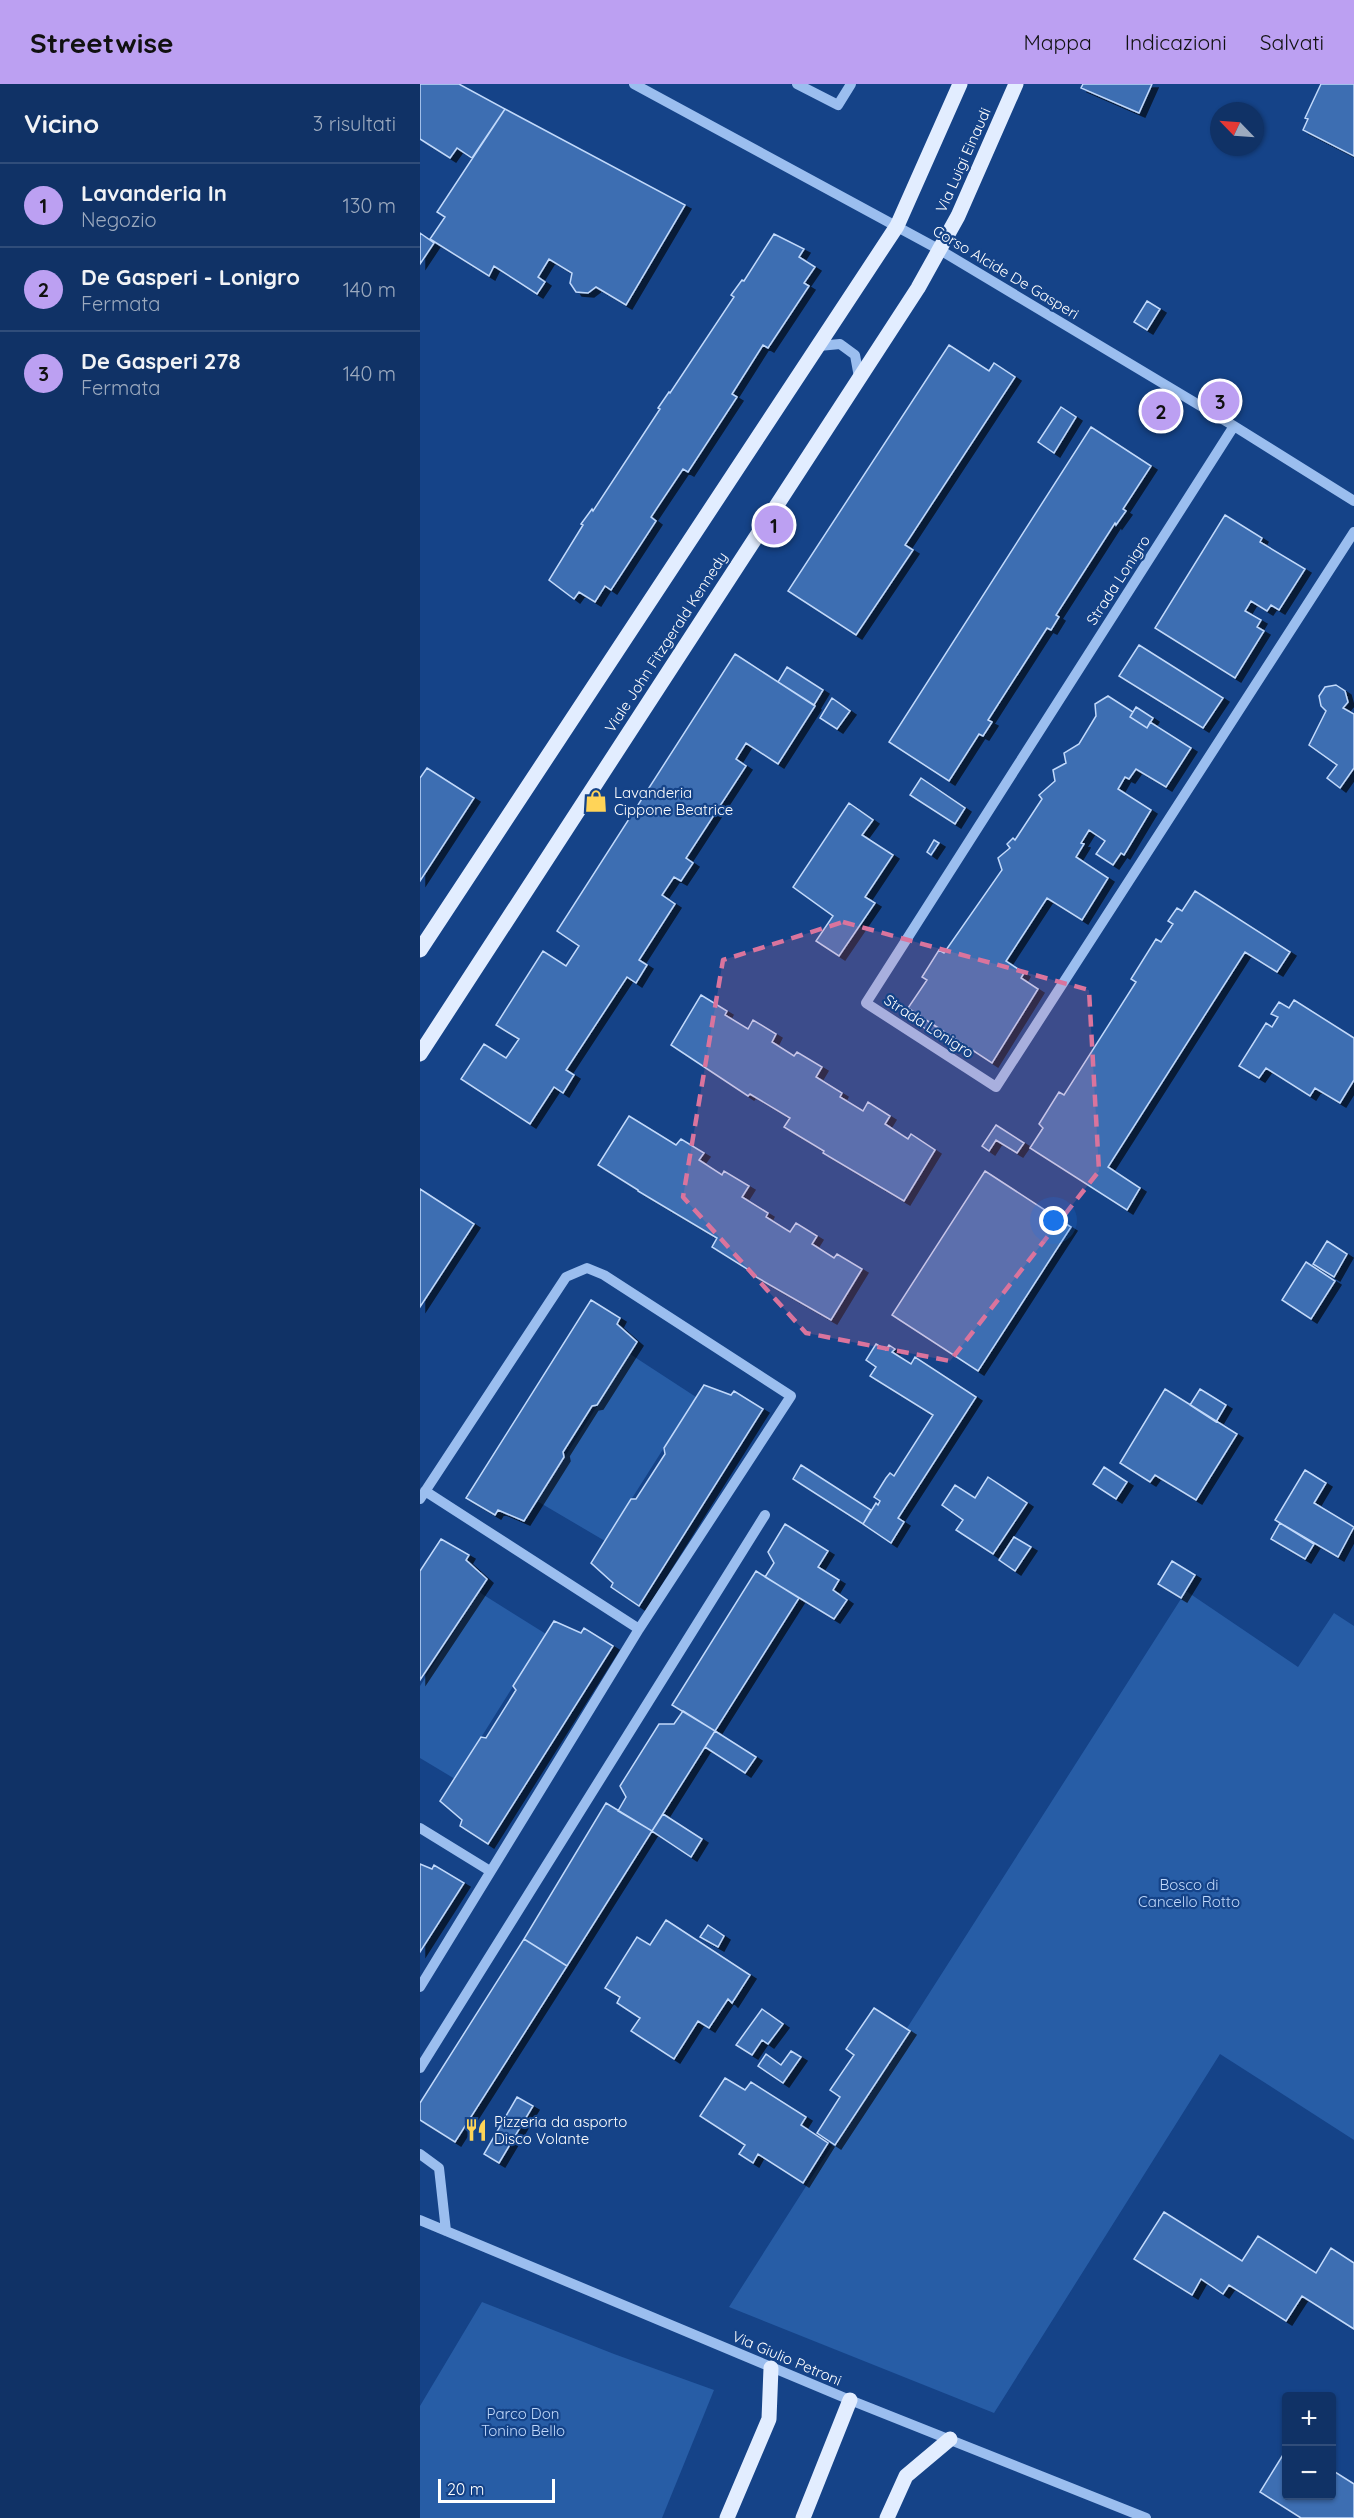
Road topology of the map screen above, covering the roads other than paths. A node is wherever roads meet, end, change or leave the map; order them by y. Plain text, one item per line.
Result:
1 (634, 84) edge
2 (851, 84) edge
3 (960, 84) edge
4 (1016, 84) edge
5 (803, 86) edge
6 (897, 226) junction
7 (940, 250) junction
8 (819, 346) junction
9 (859, 376) junction
10 (1234, 426) junction
11 (1354, 501) edge
12 (1354, 532) edge
13 (420, 950) edge
14 (420, 1054) edge
15 (422, 1495) edge
16 (765, 1515) dead end
17 (639, 1629) junction
18 (420, 1828) edge
19 (490, 1871) junction
20 (420, 1987) edge
21 (420, 2068) edge
22 (420, 2154) edge
23 (420, 2220) edge
24 (446, 2231) junction
25 (771, 2368) junction
26 (850, 2400) junction
27 (950, 2439) junction
28 (727, 2518) edge
29 (803, 2518) edge
30 (887, 2518) edge
31 (1146, 2518) edge

1 - 6 street, Corso Alcide De Gasperi
2 - 5 street
3 - 6 main road
4 - 7 main road, Via Luigi Einaudi
6 - 7 street, Corso Alcide De Gasperi
6 - 8 main road
7 - 9 main road, Viale John Fitzgerald Kennedy
7 - 10 street, Corso Alcide De Gasperi
8 - 9 street
8 - 13 main road
9 - 14 main road, Viale John Fitzgerald Kennedy
10 - 11 street, Corso Alcide De Gasperi
10 - 12 street, Strada Lonigro
15 - 17 street
15 - 17 street
16 - 21 street
17 - 19 street
18 - 19 street
19 - 20 street
22 - 24 street
23 - 24 street, Via Giulio Petroni
24 - 25 street, Via Giulio Petroni
25 - 26 street, Via Giulio Petroni
25 - 28 main road
26 - 27 street, Via Giulio Petroni
26 - 29 main road
27 - 30 main road
27 - 31 street, Via Giulio Petroni

